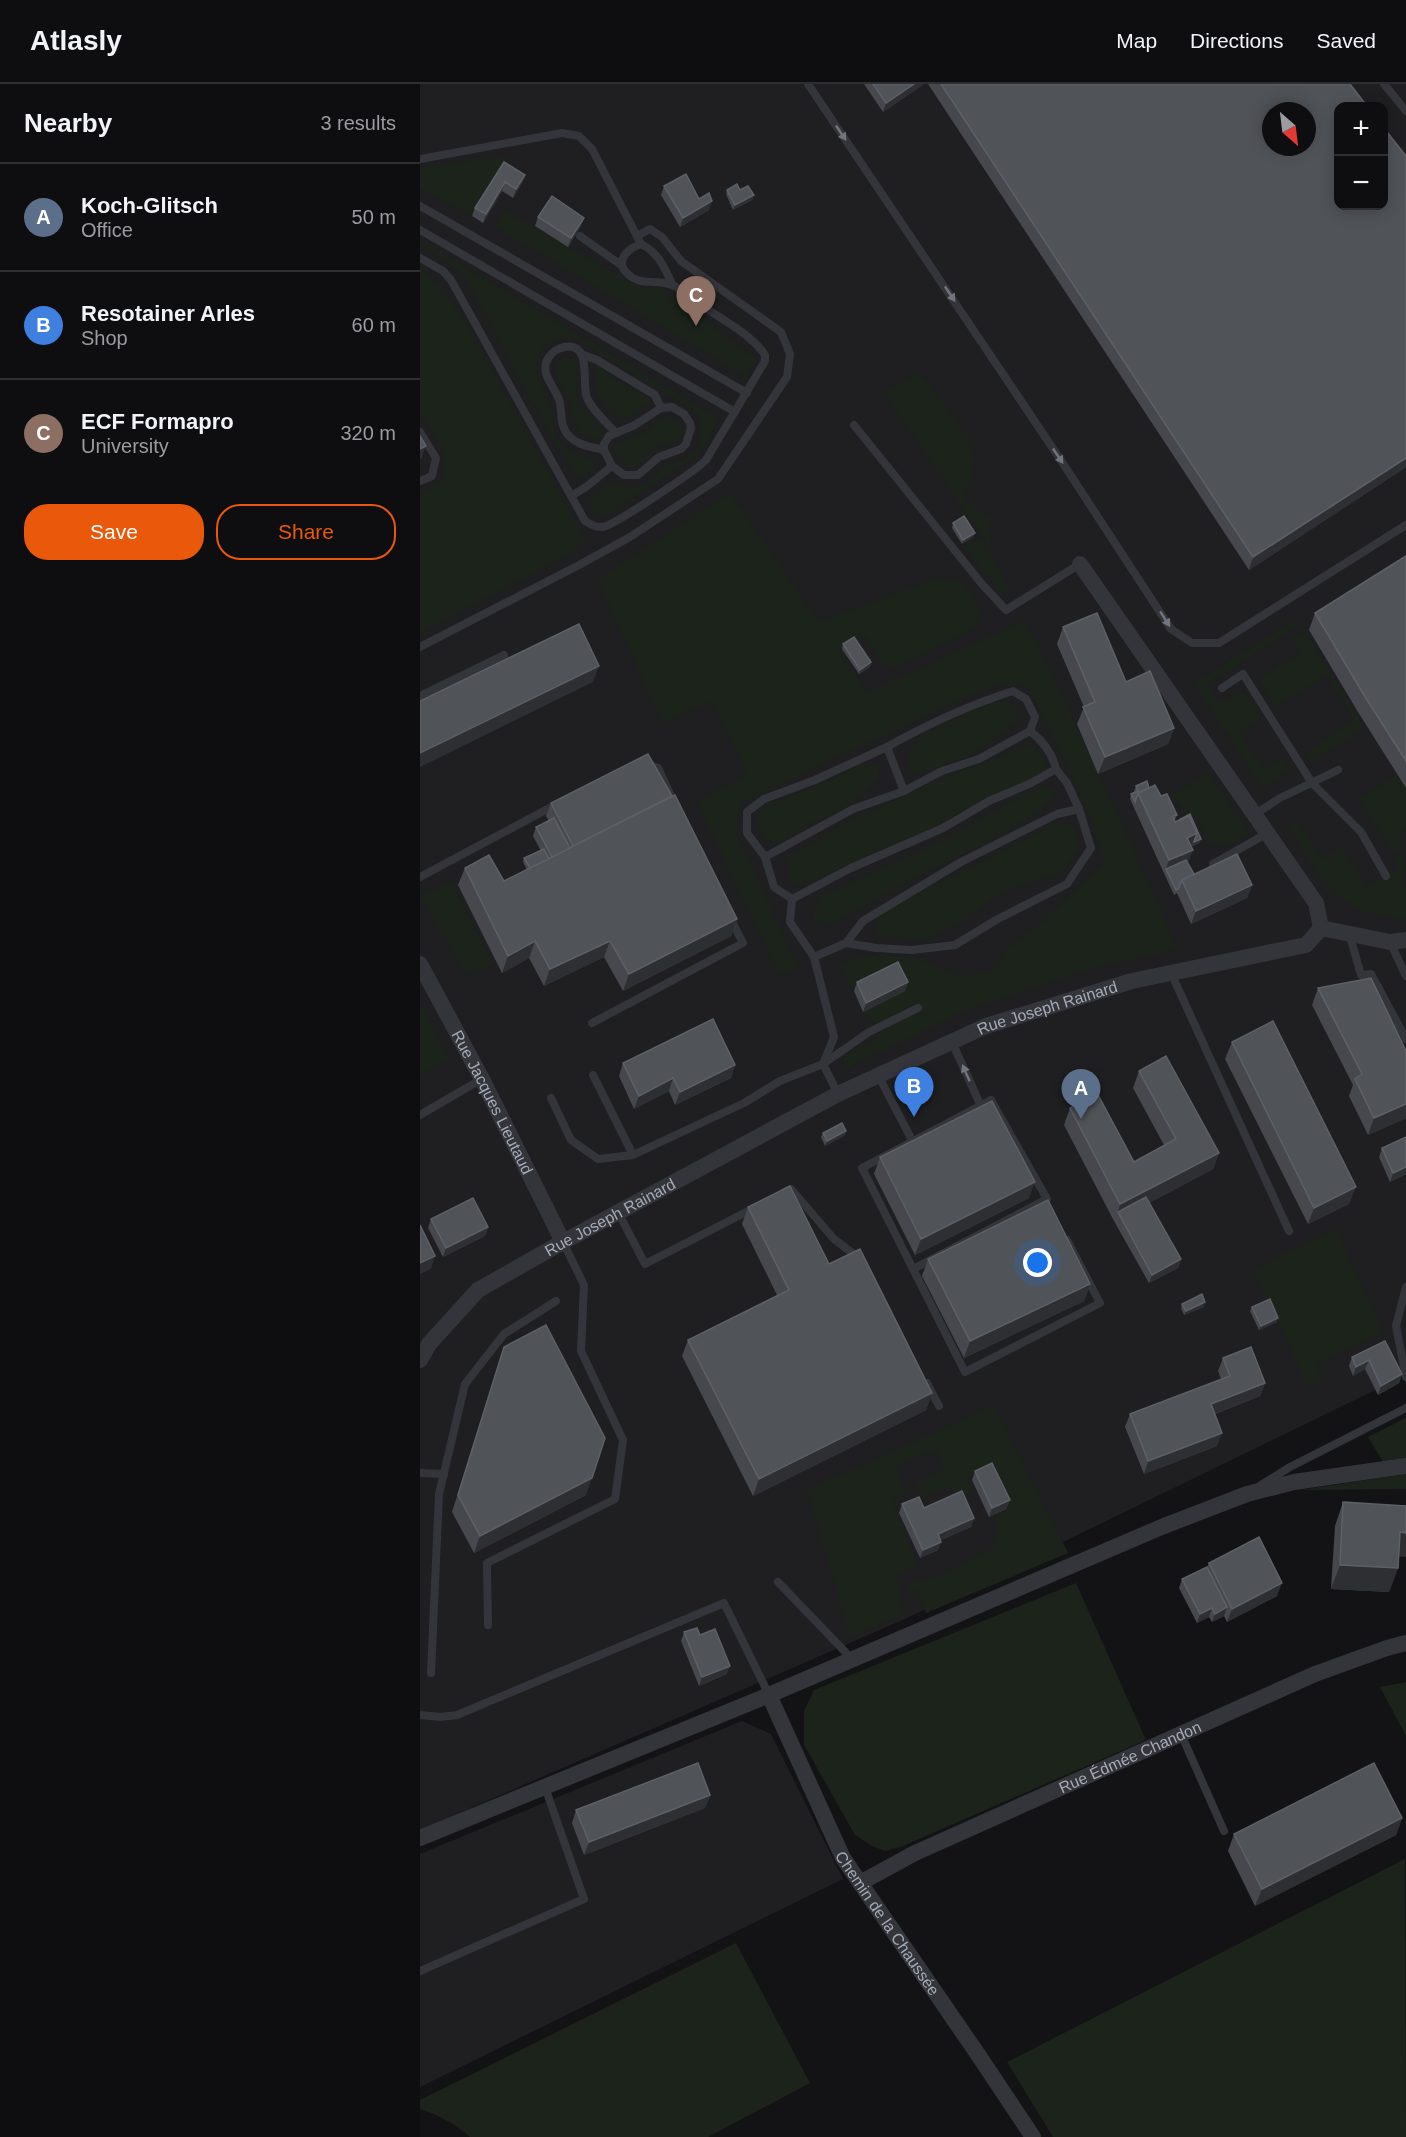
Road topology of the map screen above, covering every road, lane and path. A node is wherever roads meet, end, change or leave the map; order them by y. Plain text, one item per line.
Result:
1 (808, 84) edge
2 (1384, 84) edge
3 (1406, 111) edge
4 (420, 159) edge
5 (420, 206) edge
6 (420, 230) edge
7 (580, 236) edge
8 (639, 240) junction
9 (420, 258) edge
10 (621, 265) junction
11 (672, 284) junction
12 (581, 354) junction
13 (747, 393) junction
14 (661, 408) junction
15 (735, 412) junction
16 (854, 425) dead end
17 (420, 432) edge
18 (616, 433) junction
19 (604, 450) junction
20 (612, 466) junction
21 (420, 481) edge
22 (571, 496) junction
23 (1406, 525) edge
24 (1080, 564) joint
25 (420, 647) edge
26 (504, 655) dead end
27 (1222, 688) dead end
28 (420, 696) edge
29 (1030, 731) junction
30 (887, 747) junction
31 (637, 761) edge
32 (1056, 769) junction
33 (1338, 770) dead end
34 (1312, 783) junction
35 (904, 791) junction
36 (566, 799) edge
37 (677, 808) edge
38 (1079, 809) junction
39 (1253, 815) junction
40 (1266, 834) junction
41 (765, 857) junction
42 (1213, 864) edge
43 (1386, 876) dead end
44 (420, 877) edge
45 (792, 899) junction
46 (724, 905) edge
47 (1321, 927) junction
48 (1349, 933) junction
49 (1398, 941) edge
50 (846, 943) junction
51 (814, 957) junction
52 (420, 964) edge
53 (1171, 973) junction
54 (1406, 976) edge
55 (918, 1008) dead end
56 (592, 1023) dead end
57 (1406, 1039) edge
58 (952, 1042) junction
59 (823, 1064) junction
60 (593, 1075) dead end
61 (878, 1075) junction
62 (482, 1079) junction
63 (838, 1094) junction
64 (551, 1098) dead end
65 (980, 1104) junction
66 (420, 1115) edge
67 (913, 1142) junction
68 (633, 1155) junction
69 (780, 1194) edge
70 (1047, 1199) junction
71 (759, 1205) edge
72 (1052, 1210) edge
73 (618, 1212) junction
74 (1063, 1230) edge
75 (1290, 1231) dead end
76 (563, 1242) junction
77 (913, 1269) junction
78 (869, 1272) edge
79 (1406, 1287) edge
80 (556, 1301) dead end
81 (420, 1360) edge
82 (922, 1375) edge
83 (1406, 1377) edge
84 (939, 1406) dead end
85 (1406, 1408) edge
86 (1406, 1466) edge
87 (420, 1473) edge
88 (444, 1474) junction
89 (1247, 1494) junction
90 (778, 1582) dead end
91 (488, 1624) dead end
92 (1406, 1643) edge
93 (852, 1659) junction
94 (431, 1673) dead end
95 (769, 1695) junction
96 (420, 1715) edge
97 (1181, 1734) junction
98 (545, 1787) junction
99 (1224, 1832) dead end
100 (420, 1838) edge
101 (860, 1882) junction
102 (420, 1971) edge
103 (1033, 2137) edge

1 -> 23 lane
2 - 3 lane
4 - 8 lane
5 - 13 lane
6 - 15 lane
7 - 10 lane
8 - 10 lane
8 - 11 lane
8 - 25 lane
9 - 22 lane
10 - 11 lane
11 - 13 lane
12 - 14 lane
12 - 18 lane
12 - 19 lane
13 - 15 lane
14 - 18 lane
14 - 20 lane
15 - 22 lane
16 - 24 lane
17 - 21 lane
18 - 19 lane
19 - 20 lane
20 - 22 lane
24 - 39 street
26 - 28 lane
27 - 34 lane
29 - 30 lane
29 - 32 lane
29 - 35 lane
30 - 35 lane
30 - 41 lane
31 - 37 lane
32 - 38 lane
32 - 45 lane
33 - 34 lane
34 - 39 lane
34 - 43 lane
35 - 41 lane
36 - 44 lane
38 - 50 lane
38 - 50 lane
39 - 40 street
40 - 42 lane
40 - 47 street
41 - 45 lane
45 - 51 lane
46 - 56 lane
47 - 48 street
47 - 53 street, Rue Joseph Rainard
48 - 49 street
48 - 57 lane
49 - 54 lane
50 - 51 lane
51 - 59 lane
52 - 62 street, Rue Jacques Lieutaud
53 - 58 street, Rue Joseph Rainard
53 - 75 lane
55 - 59 lane
58 - 61 street, Rue Joseph Rainard
65 -> 58 lane
59 - 63 lane
59 - 68 lane
60 - 68 lane
61 - 63 street, Rue Joseph Rainard
61 - 67 lane
62 - 66 lane
62 - 76 street, Rue Jacques Lieutaud
63 - 73 street, Rue Joseph Rainard
64 - 68 lane
65 - 67 lane
65 - 70 lane
67 - 77 lane
69 - 78 lane
70 - 72 lane
70 - 77 lane
71 - 73 lane
73 - 76 street, Rue Joseph Rainard
74 - 77 lane
76 - 81 street, Rue Joseph Rainard
76 - 91 lane
79 - 83 lane
80 - 88 lane
82 - 84 lane
85 - 89 lane
86 - 89 street
87 - 88 lane
88 - 94 lane
89 - 93 street
90 - 93 lane
92 - 97 street, Rue Édmée Chandon
93 - 95 street
95 - 96 lane
95 - 98 street
95 - 101 street, Chemin de la Chaussée
97 - 99 lane
97 - 101 street, Rue Édmée Chandon
98 - 100 street
98 - 102 lane
101 - 103 street, Chemin de la Chaussée

